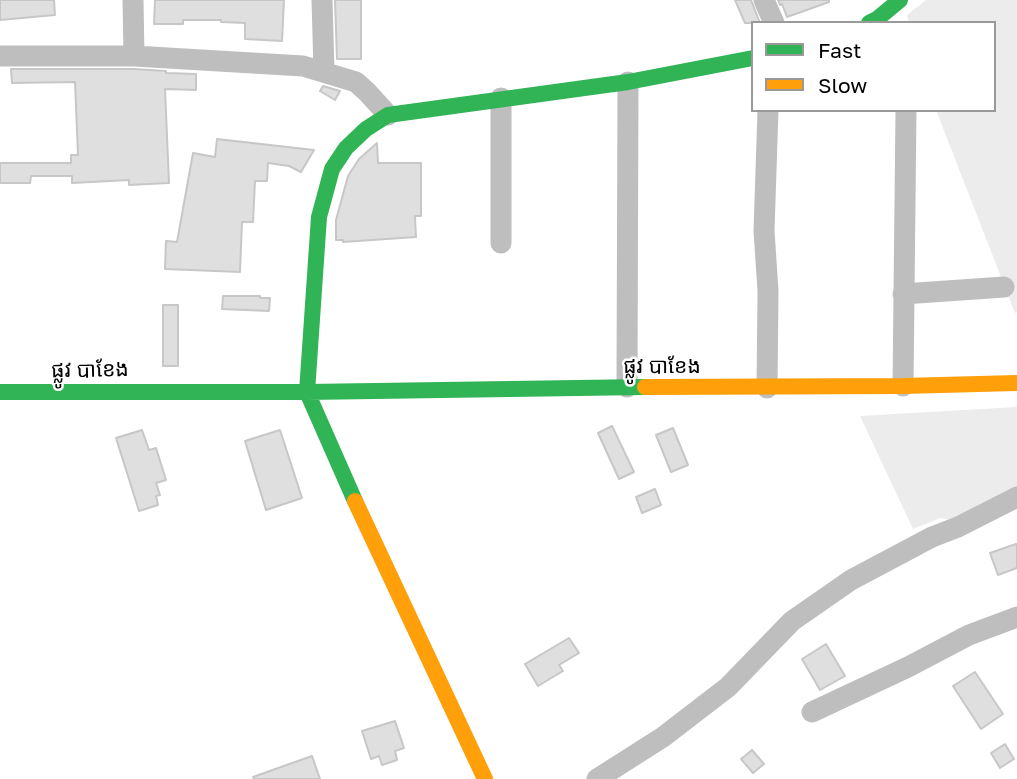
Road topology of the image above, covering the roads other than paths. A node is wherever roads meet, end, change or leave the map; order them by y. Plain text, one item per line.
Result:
1 (133, 0) edge
2 (322, 0) edge
3 (764, 0) edge
4 (900, 0) edge
5 (773, 21) edge
6 (875, 21) edge
7 (0, 56) edge
8 (134, 56) junction
9 (751, 58) edge
10 (324, 71) junction
11 (628, 82) junction
12 (502, 98) junction
13 (768, 112) edge
14 (906, 112) edge
15 (388, 115) junction
16 (501, 243) dead end
17 (1004, 287) dead end
18 (903, 294) junction
19 (1017, 383) edge
20 (903, 386) junction
21 (627, 387) junction
22 (767, 388) junction
23 (0, 392) edge
24 (307, 392) junction
25 (1017, 497) edge
26 (1017, 617) edge
27 (812, 712) dead end
28 (485, 779) edge
29 (597, 779) edge

1 - 8 street
2 - 10 street
3 - 5 street
4 - 6 street
7 - 8 street
8 - 10 street
9 - 11 street
10 - 15 street
11 - 12 street
11 - 21 street
12 - 15 street
12 - 16 street
13 - 22 street
14 - 18 street
15 - 24 street
17 - 18 street
18 - 20 street
19 - 20 street, ផ្លូវ បាខែង
20 - 22 street, ផ្លូវ បាខែង
21 - 22 street, ផ្លូវ បាខែង
21 - 24 street, ផ្លូវ បាខែង
23 - 24 street, ផ្លូវ បាខែង
24 - 28 street
25 - 29 street
26 - 27 street

